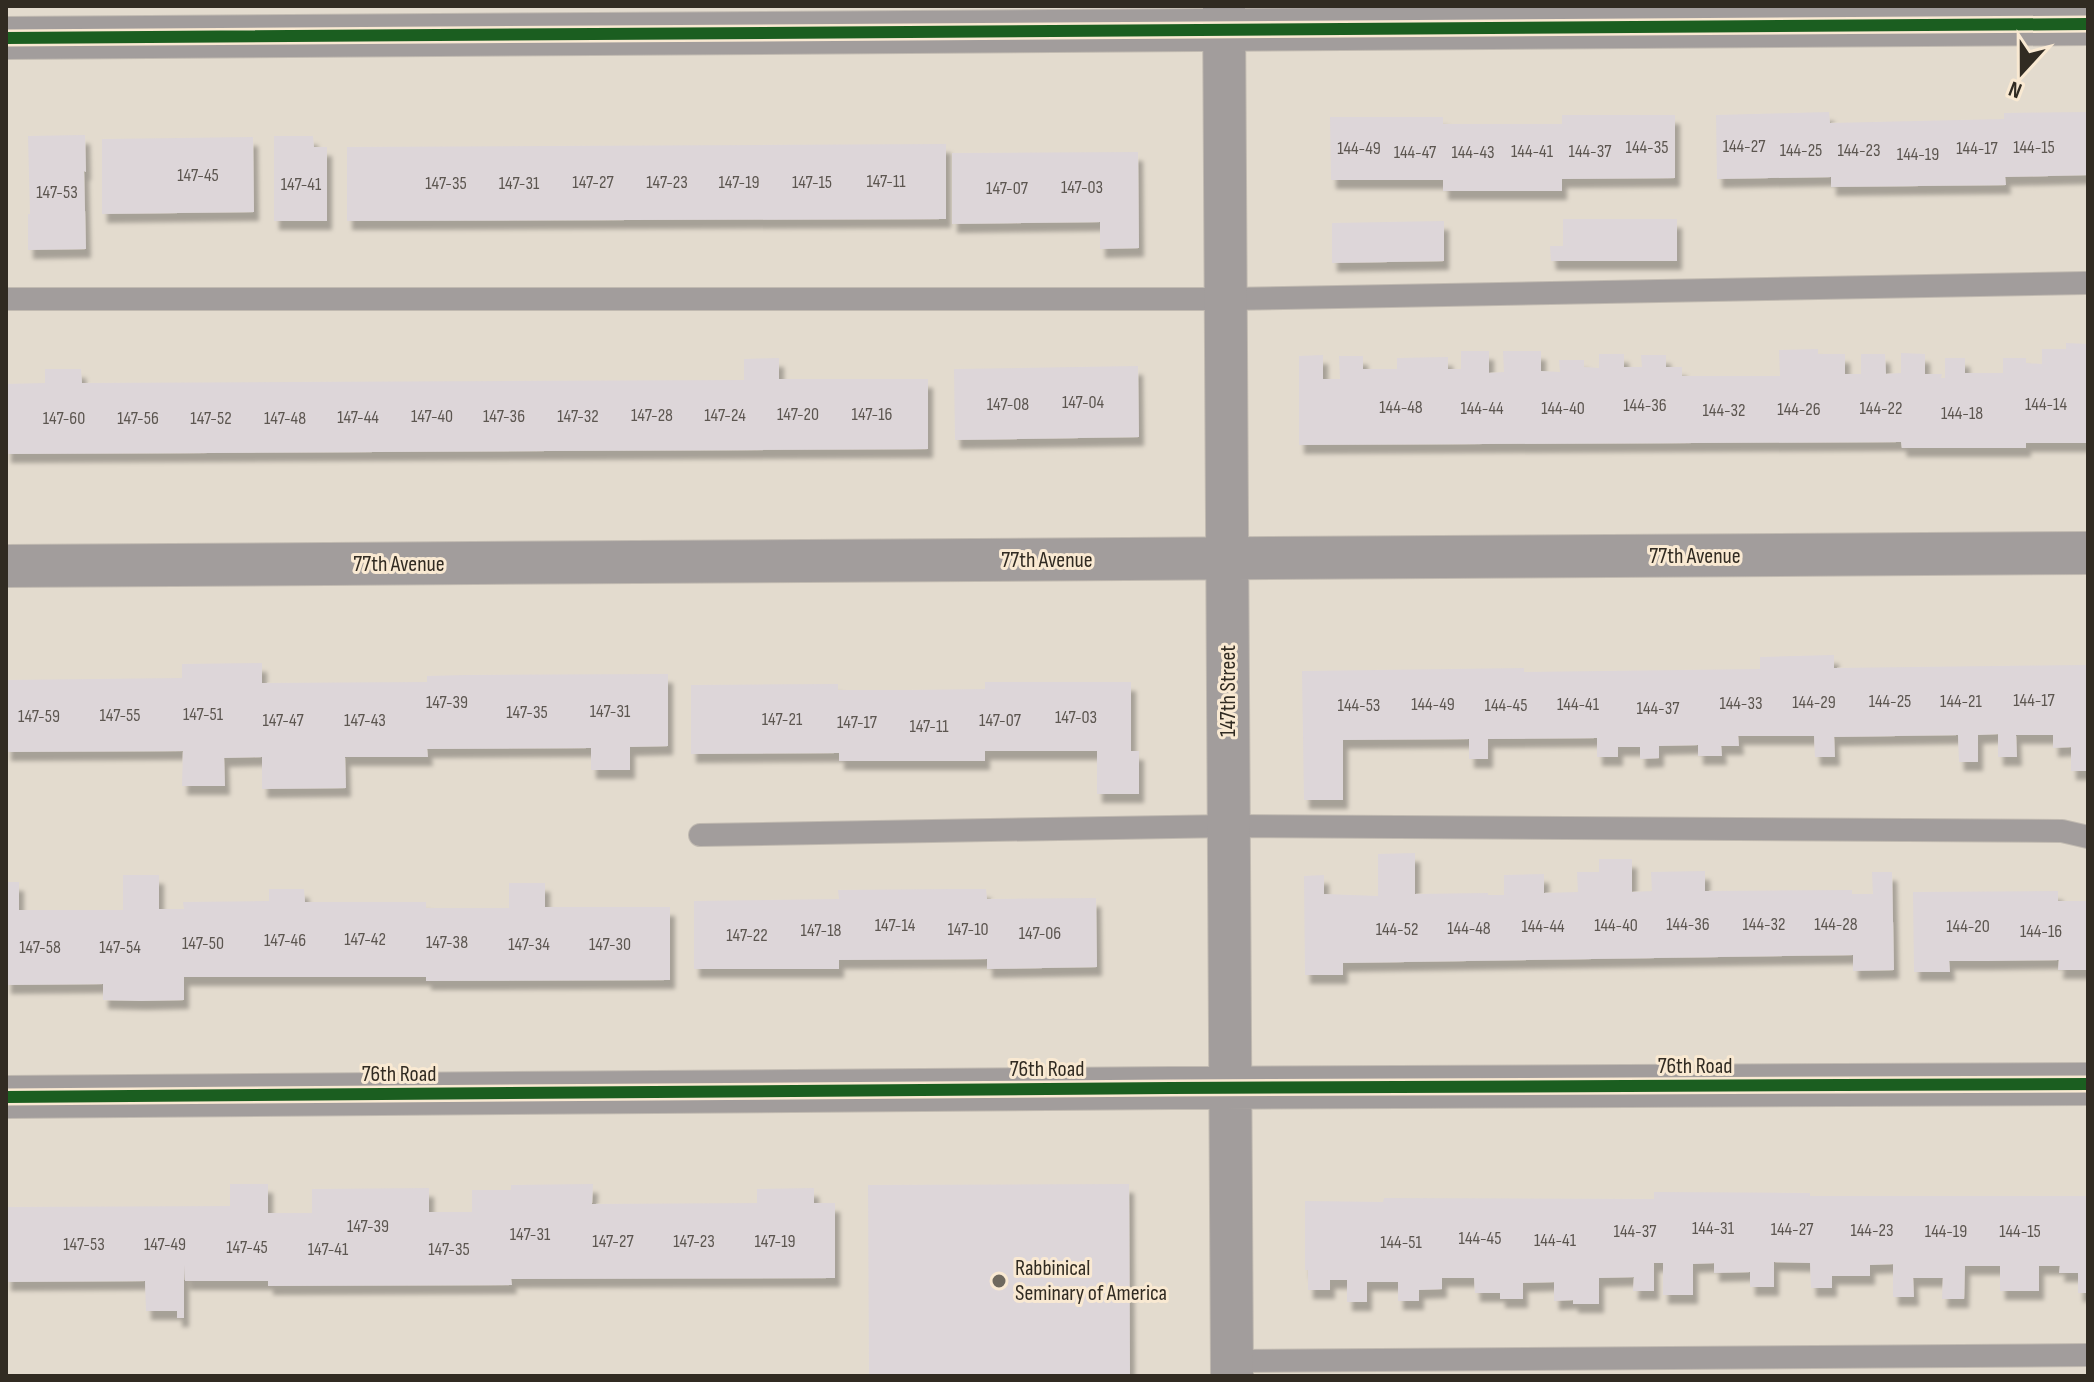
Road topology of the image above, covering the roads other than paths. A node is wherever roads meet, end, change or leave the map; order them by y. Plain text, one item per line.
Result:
1 (1224, 19) edge
2 (2088, 24) edge
3 (6, 38) edge
4 (2085, 283) dead end
5 (6, 299) edge
6 (1226, 299) junction
7 (2088, 553) edge
8 (1227, 559) junction
9 (6, 566) edge
10 (1229, 826) junction
11 (700, 835) dead end
12 (2088, 837) edge
13 (2088, 1084) edge
14 (1231, 1088) junction
15 (6, 1097) edge
16 (2088, 1355) edge
17 (1232, 1368) edge

1 - 2 street
1 - 3 street
1 - 6 street, 147th Street
4 - 6 lane
5 - 6 lane
6 - 8 street, 147th Street
7 - 8 street, 77th Avenue
8 - 9 street, 77th Avenue
8 - 10 street, 147th Street
10 - 11 lane
10 - 12 lane
10 - 14 street, 147th Street
13 - 14 street, 76th Road
14 - 15 street, 76th Road
14 - 17 street, 147th Street
16 - 17 lane

